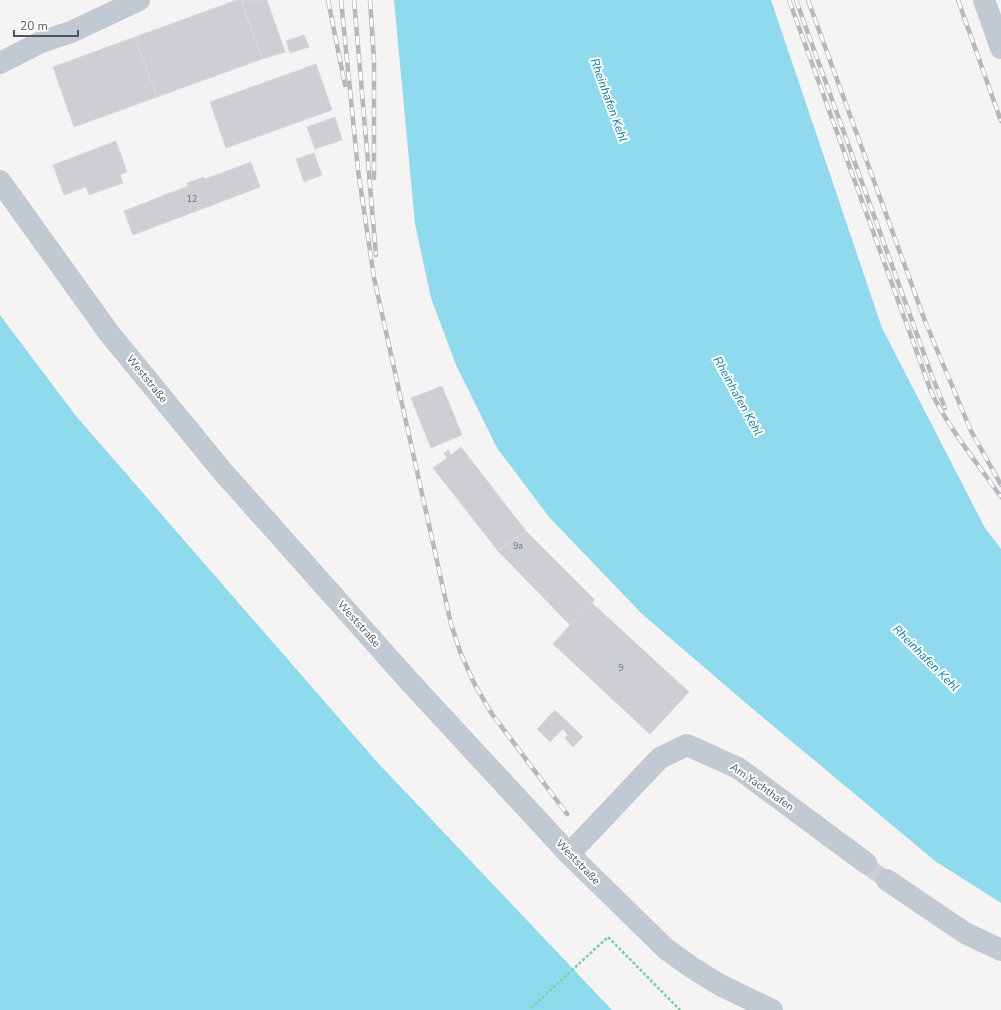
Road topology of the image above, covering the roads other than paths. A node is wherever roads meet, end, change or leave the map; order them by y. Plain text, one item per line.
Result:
1 (139, 0) edge
2 (984, 0) edge
3 (1001, 48) edge
4 (0, 63) edge
5 (0, 181) edge
6 (569, 854) junction
7 (866, 863) dead end
8 (887, 880) dead end
9 (1001, 950) edge
10 (772, 1010) edge

1 - 4 street
2 - 3 street
5 - 6 street, Weststraße
6 - 7 street, Am Yachthafen
6 - 10 street, Weststraße
8 - 9 street

